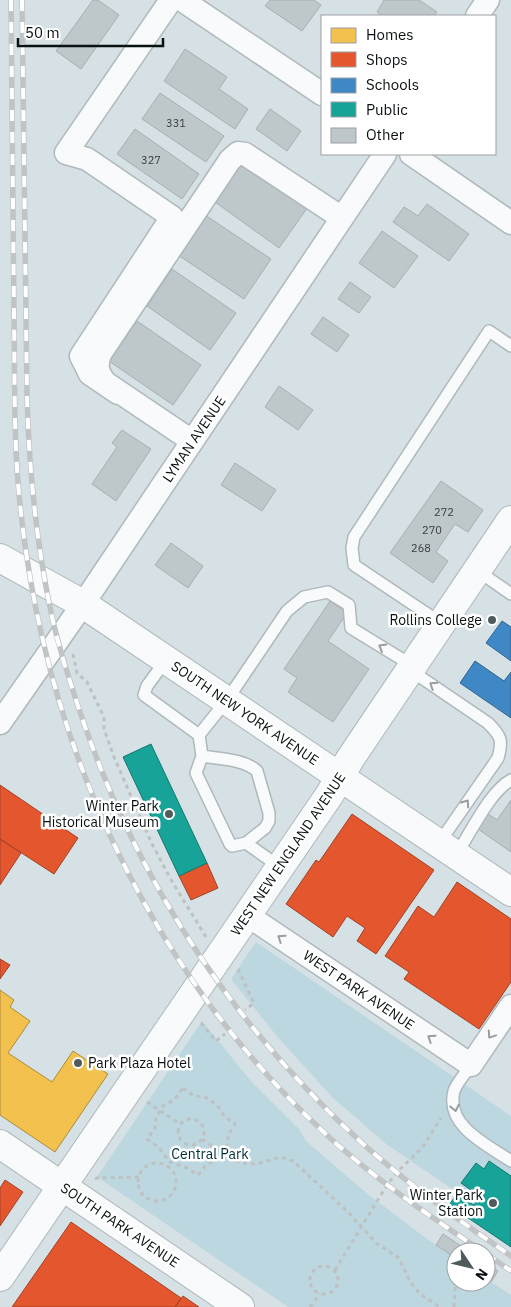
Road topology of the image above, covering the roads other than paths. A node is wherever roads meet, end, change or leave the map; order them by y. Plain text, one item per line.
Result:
1 (171, 0) edge
2 (182, 0) edge
3 (488, 0) edge
4 (478, 15) edge
5 (321, 93) edge
6 (384, 155) edge
7 (412, 155) edge
8 (342, 218) junction
9 (511, 223) edge
10 (511, 346) edge
11 (118, 393) junction
12 (192, 441) junction
13 (511, 520) edge
14 (0, 558) edge
15 (477, 570) junction
16 (511, 594) edge
17 (83, 604) junction
18 (442, 623) junction
19 (167, 660) junction
20 (412, 668) junction
21 (227, 700) junction
22 (0, 724) edge
23 (199, 735) junction
24 (202, 756) junction
25 (340, 777) junction
26 (507, 782) edge
27 (246, 843) junction
28 (447, 849) junction
29 (280, 867) junction
30 (511, 892) edge
31 (247, 915) junction
32 (511, 1006) edge
33 (471, 1065) junction
34 (0, 1144) edge
35 (511, 1161) edge
36 (62, 1186) junction
37 (0, 1277) edge
38 (240, 1307) edge

1 - 11 street
2 - 5 street
3 - 4 street
6 - 8 street, LYMAN AVENUE
7 - 9 street
8 - 11 street
8 - 12 street, LYMAN AVENUE
10 - 18 lane
11 - 12 street
12 - 17 street, LYMAN AVENUE
13 - 15 street, WEST NEW ENGLAND AVENUE
14 - 17 street, SOUTH NEW YORK AVENUE
15 - 16 lane
15 - 18 street, WEST NEW ENGLAND AVENUE
17 - 19 street, SOUTH NEW YORK AVENUE
17 - 22 street, LYMAN AVENUE
18 - 20 street, WEST NEW ENGLAND AVENUE
19 - 21 street, SOUTH NEW YORK AVENUE
19 - 23 lane
20 -> 21 lane
20 - 25 street, WEST NEW ENGLAND AVENUE
28 -> 20 lane
21 - 23 lane
21 - 25 street, SOUTH NEW YORK AVENUE
23 - 24 lane
24 - 27 lane
24 - 27 lane
25 - 28 street, SOUTH NEW YORK AVENUE
25 - 29 street, WEST NEW ENGLAND AVENUE
26 - 28 lane
27 - 29 lane
28 - 30 street, SOUTH NEW YORK AVENUE
29 - 31 street, WEST NEW ENGLAND AVENUE
33 -> 31 street, WEST PARK AVENUE
31 - 36 street, WEST NEW ENGLAND AVENUE
32 -> 33 street
33 -> 35 lane
34 - 36 street, SOUTH PARK AVENUE
36 - 37 street, WEST NEW ENGLAND AVENUE
36 - 38 street, SOUTH PARK AVENUE

